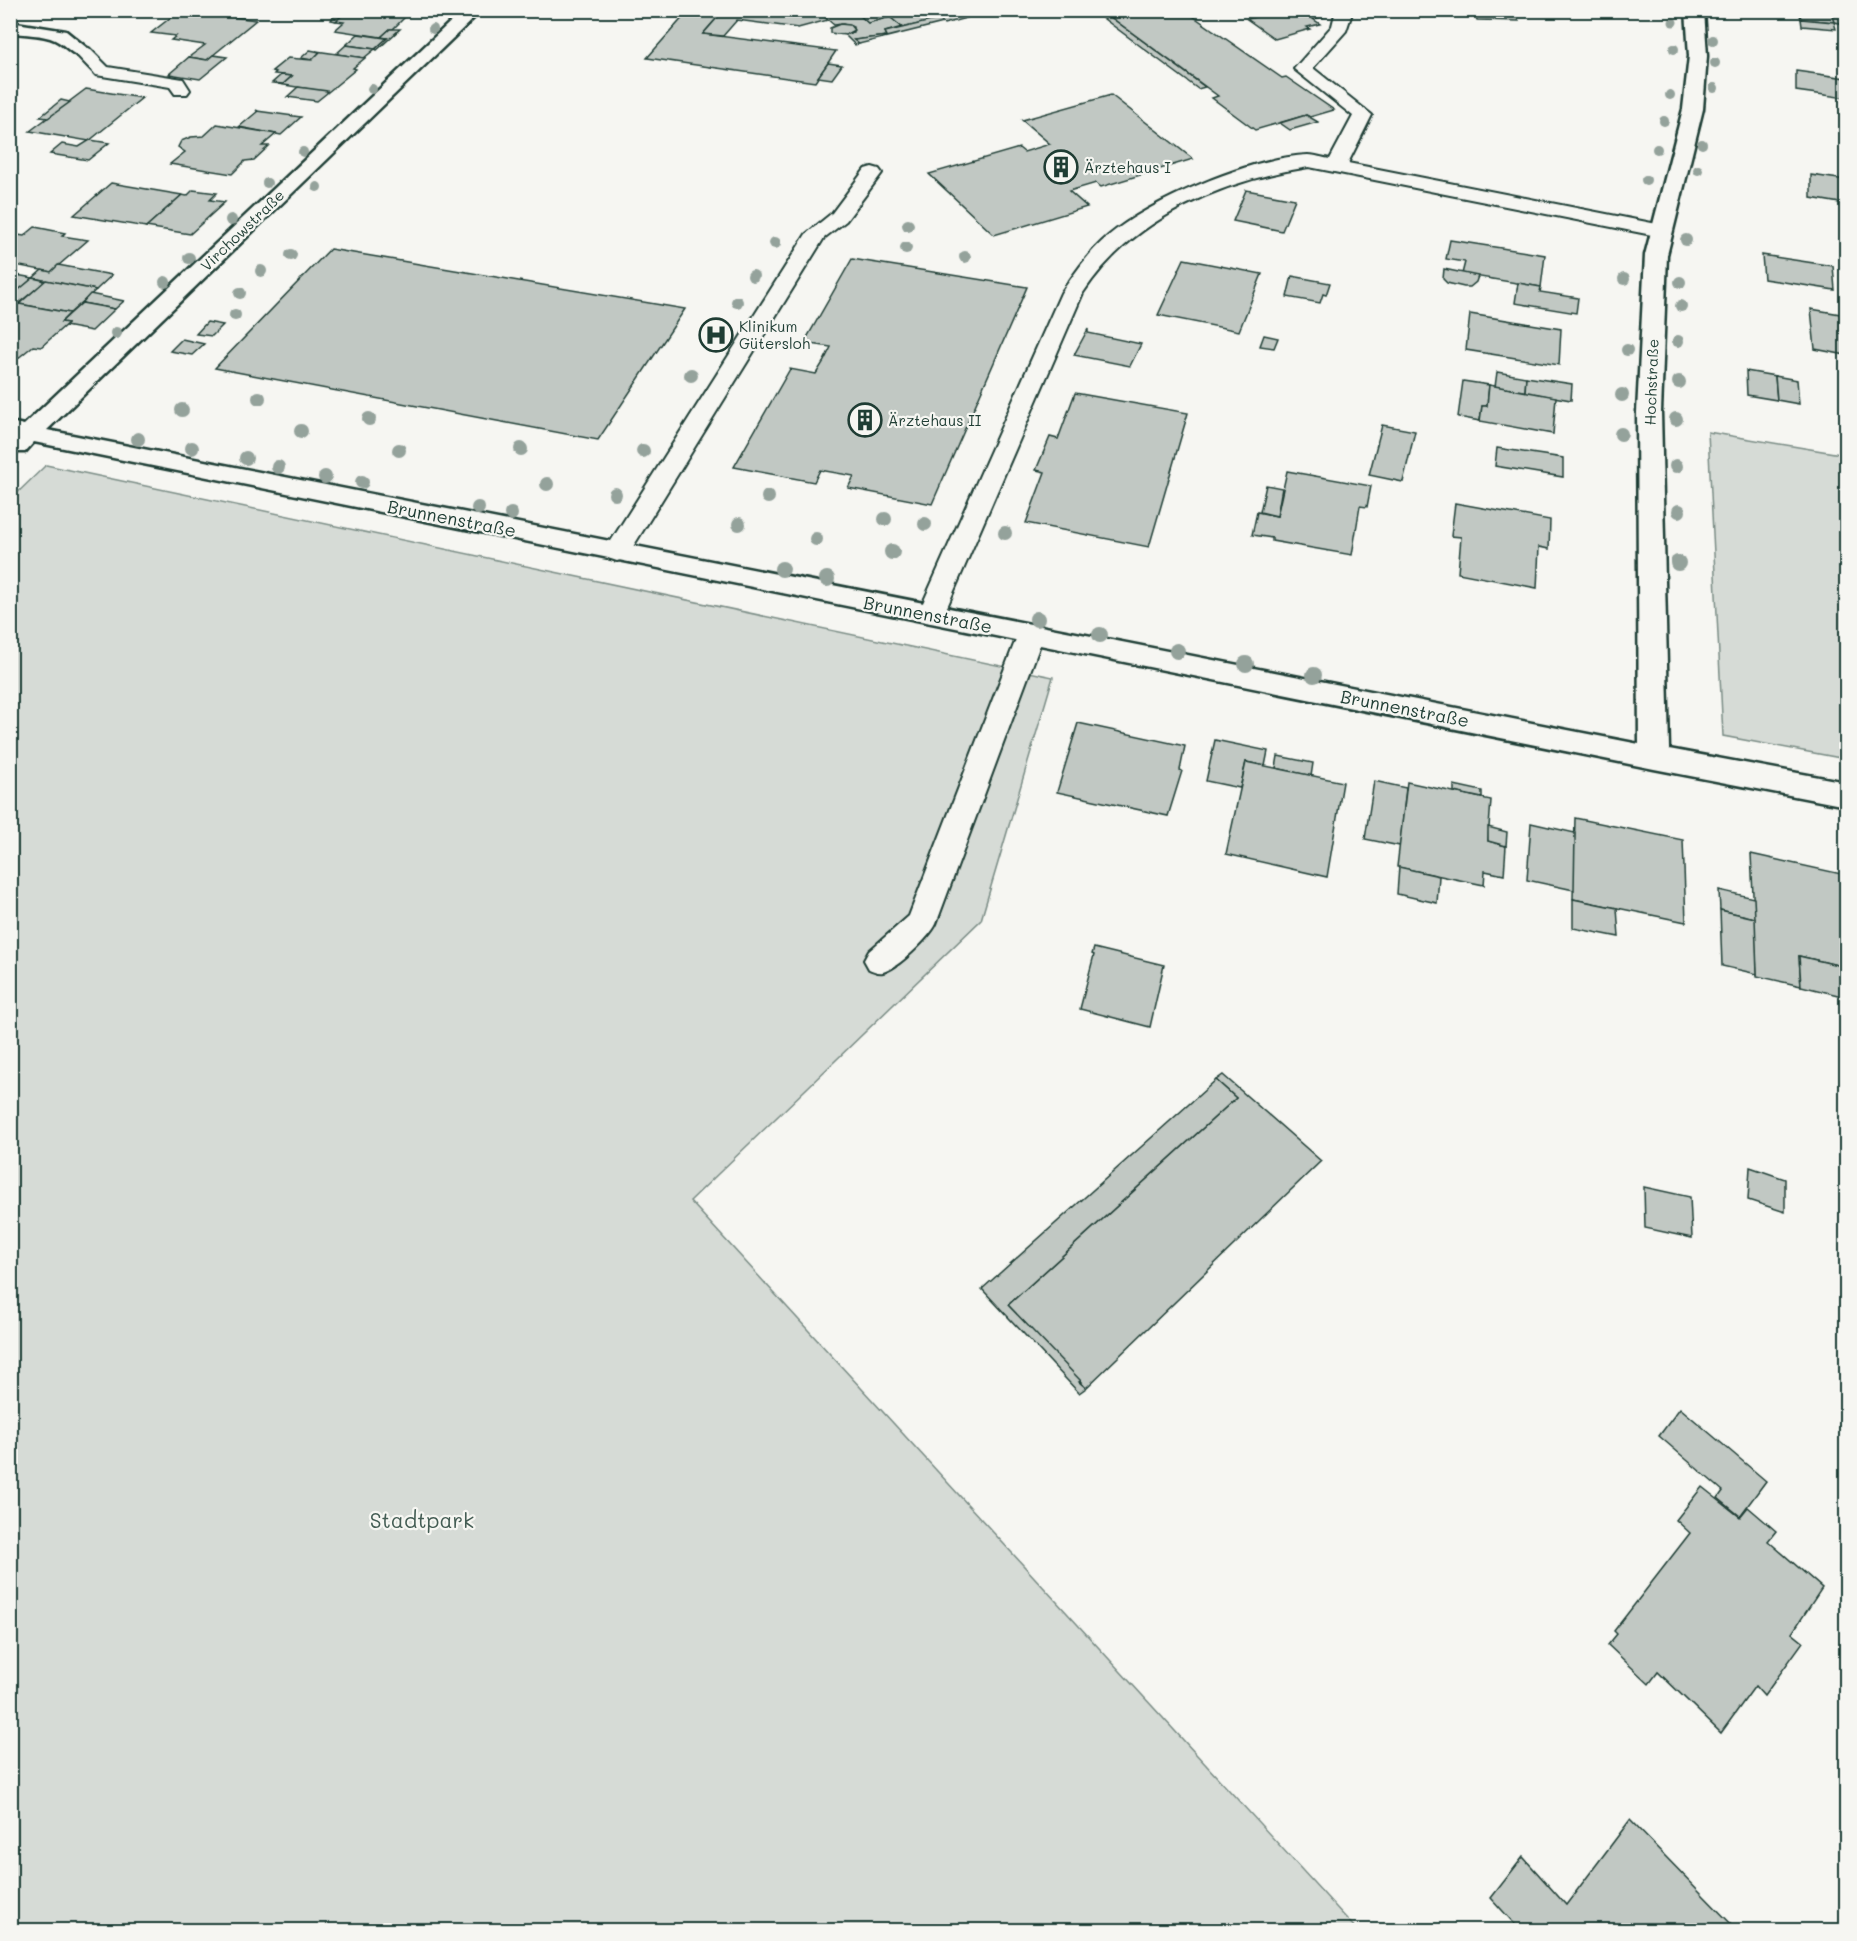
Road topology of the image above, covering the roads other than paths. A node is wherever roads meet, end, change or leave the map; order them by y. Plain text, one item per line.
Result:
1 (474, 10) edge
2 (1345, 10) edge
3 (1695, 10) edge
4 (10, 27) edge
5 (82, 52) joint
6 (181, 90) dead end
7 (1337, 165) junction
8 (872, 173) dead end
9 (1662, 231) junction
10 (16, 438) edge
11 (617, 552) junction
12 (931, 614) junction
13 (1031, 634) junction
14 (1654, 758) junction
15 (1846, 794) edge
16 (880, 960) dead end

1 - 10 street, Virchowstraße
2 - 7 lane
3 - 9 street, Hochstraße
4 - 5 street
5 - 6 lane
7 - 9 lane
7 - 12 lane
8 - 11 lane
9 - 14 street, Hochstraße
10 - 11 street, Brunnenstraße
11 - 12 street, Brunnenstraße
12 - 13 street, Brunnenstraße
13 - 14 street, Brunnenstraße
13 - 16 lane
14 - 15 street, Brunnenstraße

